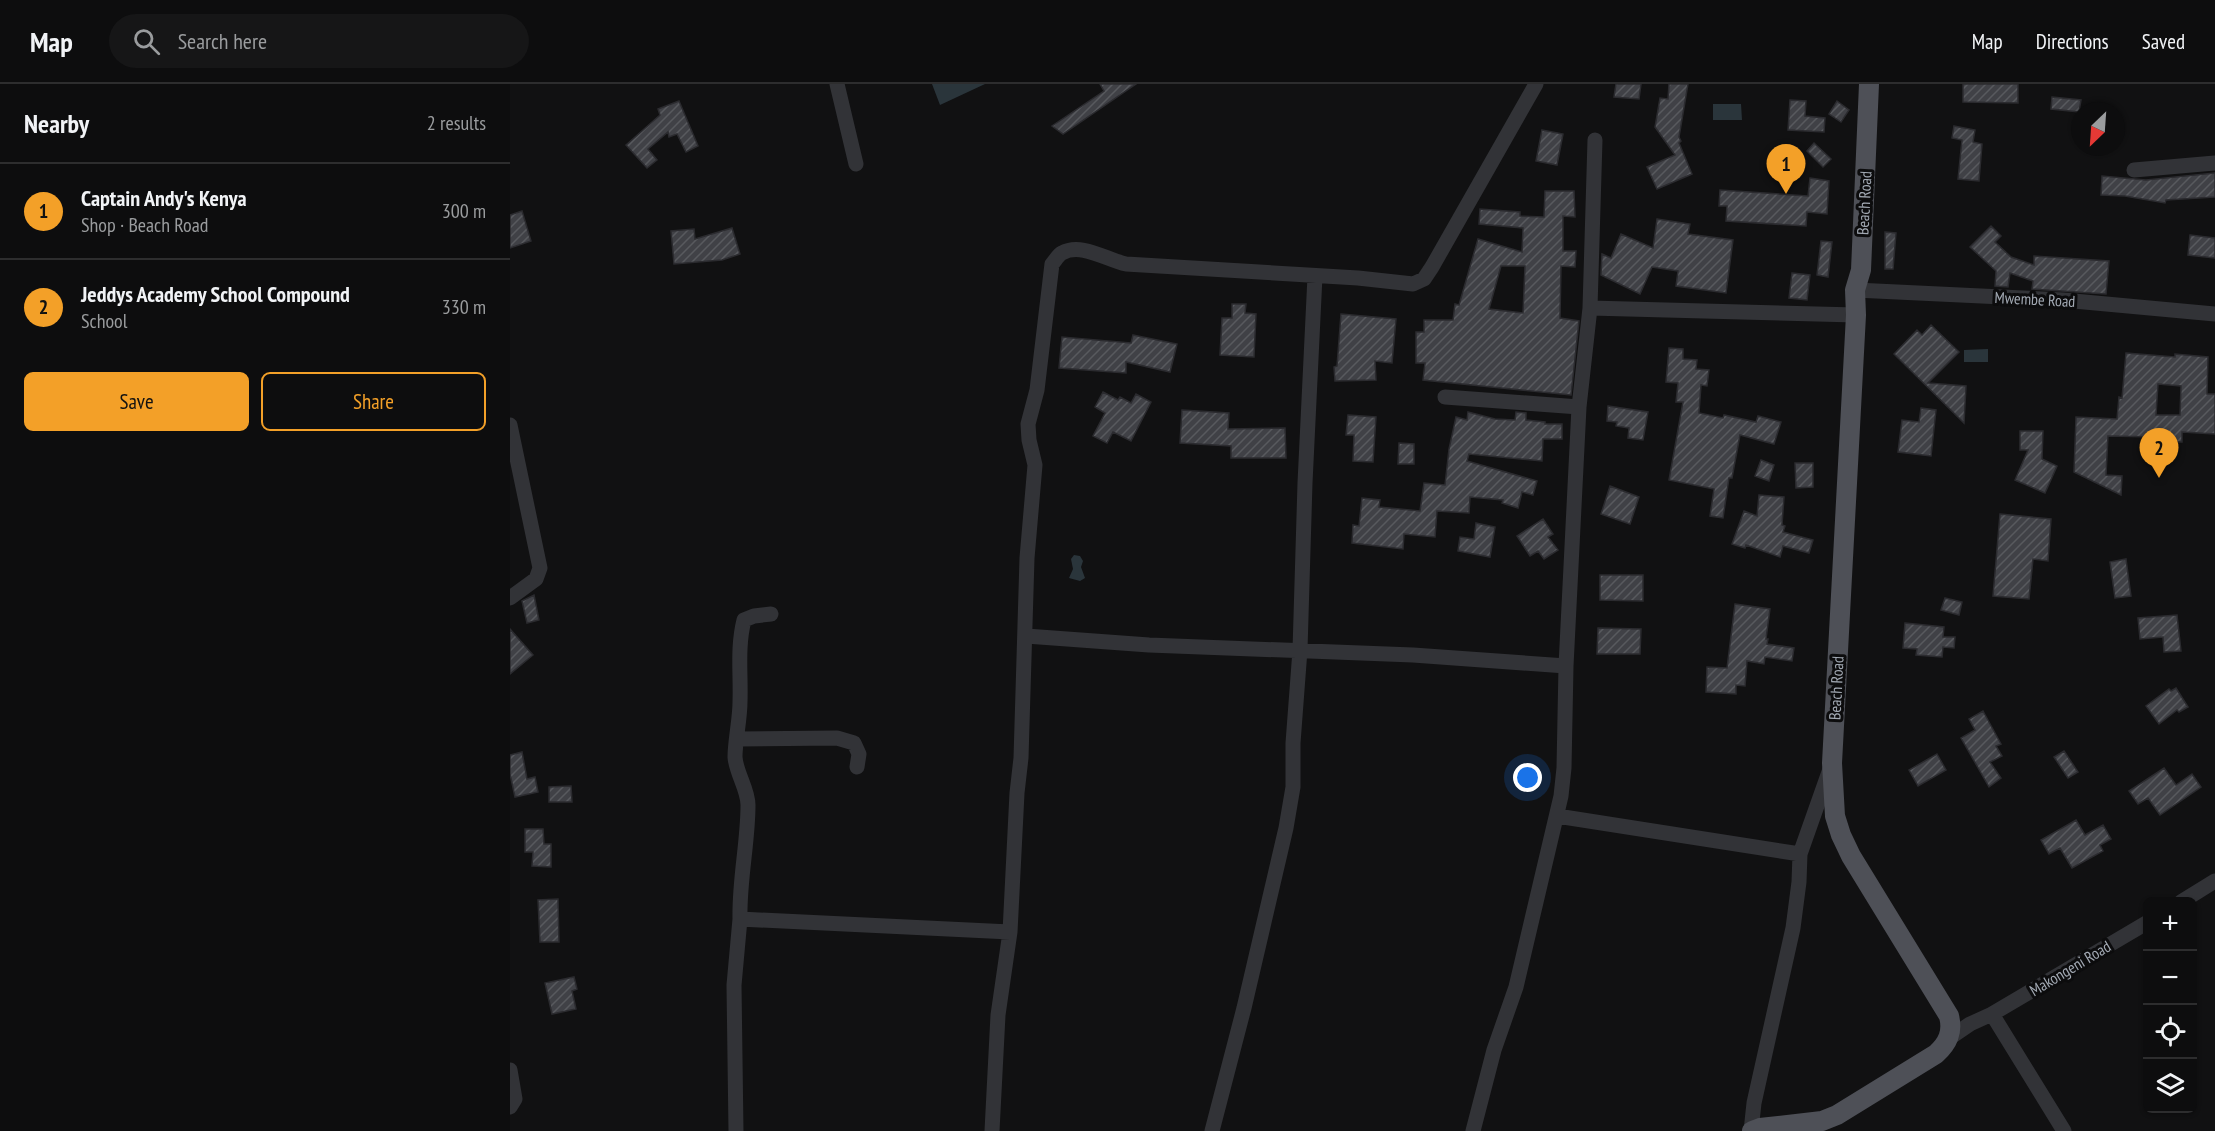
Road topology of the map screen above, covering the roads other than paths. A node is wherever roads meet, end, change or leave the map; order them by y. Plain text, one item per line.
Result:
1 (837, 84) edge
2 (1536, 84) edge
3 (1869, 84) edge
4 (1595, 140) dead end
5 (2215, 162) edge
6 (856, 164) dead end
7 (2134, 170) dead end
8 (1315, 276) junction
9 (1856, 290) junction
10 (1590, 308) junction
11 (2215, 314) edge
12 (1856, 315) junction
13 (1445, 397) dead end
14 (1579, 407) junction
15 (510, 425) edge
16 (510, 598) edge
17 (771, 614) dead end
18 (1026, 636) junction
19 (1300, 650) junction
20 (1566, 666) junction
21 (738, 739) junction
22 (1832, 763) junction
23 (857, 766) dead end
24 (1557, 816) junction
25 (1800, 854) junction
26 (2215, 881) edge
27 (2189, 897) edge
28 (740, 919) junction
29 (2143, 925) edge
30 (1010, 932) junction
31 (1992, 1014) junction
32 (1948, 1039) junction
33 (510, 1070) edge
34 (510, 1107) edge
35 (1822, 1126) edge
36 (735, 1131) edge
37 (992, 1131) edge
38 (1212, 1131) edge
39 (1473, 1131) edge
40 (1751, 1131) edge
41 (2064, 1131) edge

1 - 6 street
2 - 8 street
3 - 9 main road, Beach Road
4 - 10 street
5 - 7 street
8 - 18 street
8 - 19 street
9 - 11 street, Mwembe Road
9 - 12 main road, Beach Road
10 - 12 street
10 - 14 street
12 - 22 main road, Beach Road
13 - 14 street
14 - 20 street
15 - 16 street
17 - 21 street
18 - 19 street
18 - 30 street
19 - 20 street
19 - 38 street
20 - 24 street
21 - 23 street
21 - 28 street
22 - 25 street
22 - 32 main road, Beach Road
24 - 25 street
24 - 39 street
25 - 40 street
26 - 27 street
28 - 30 street
28 - 36 street
29 - 31 street, Makongeni Road
30 - 37 street
31 - 32 street, Makongeni Road
31 - 41 street
32 - 35 main road
33 - 34 street
35 - 40 main road

